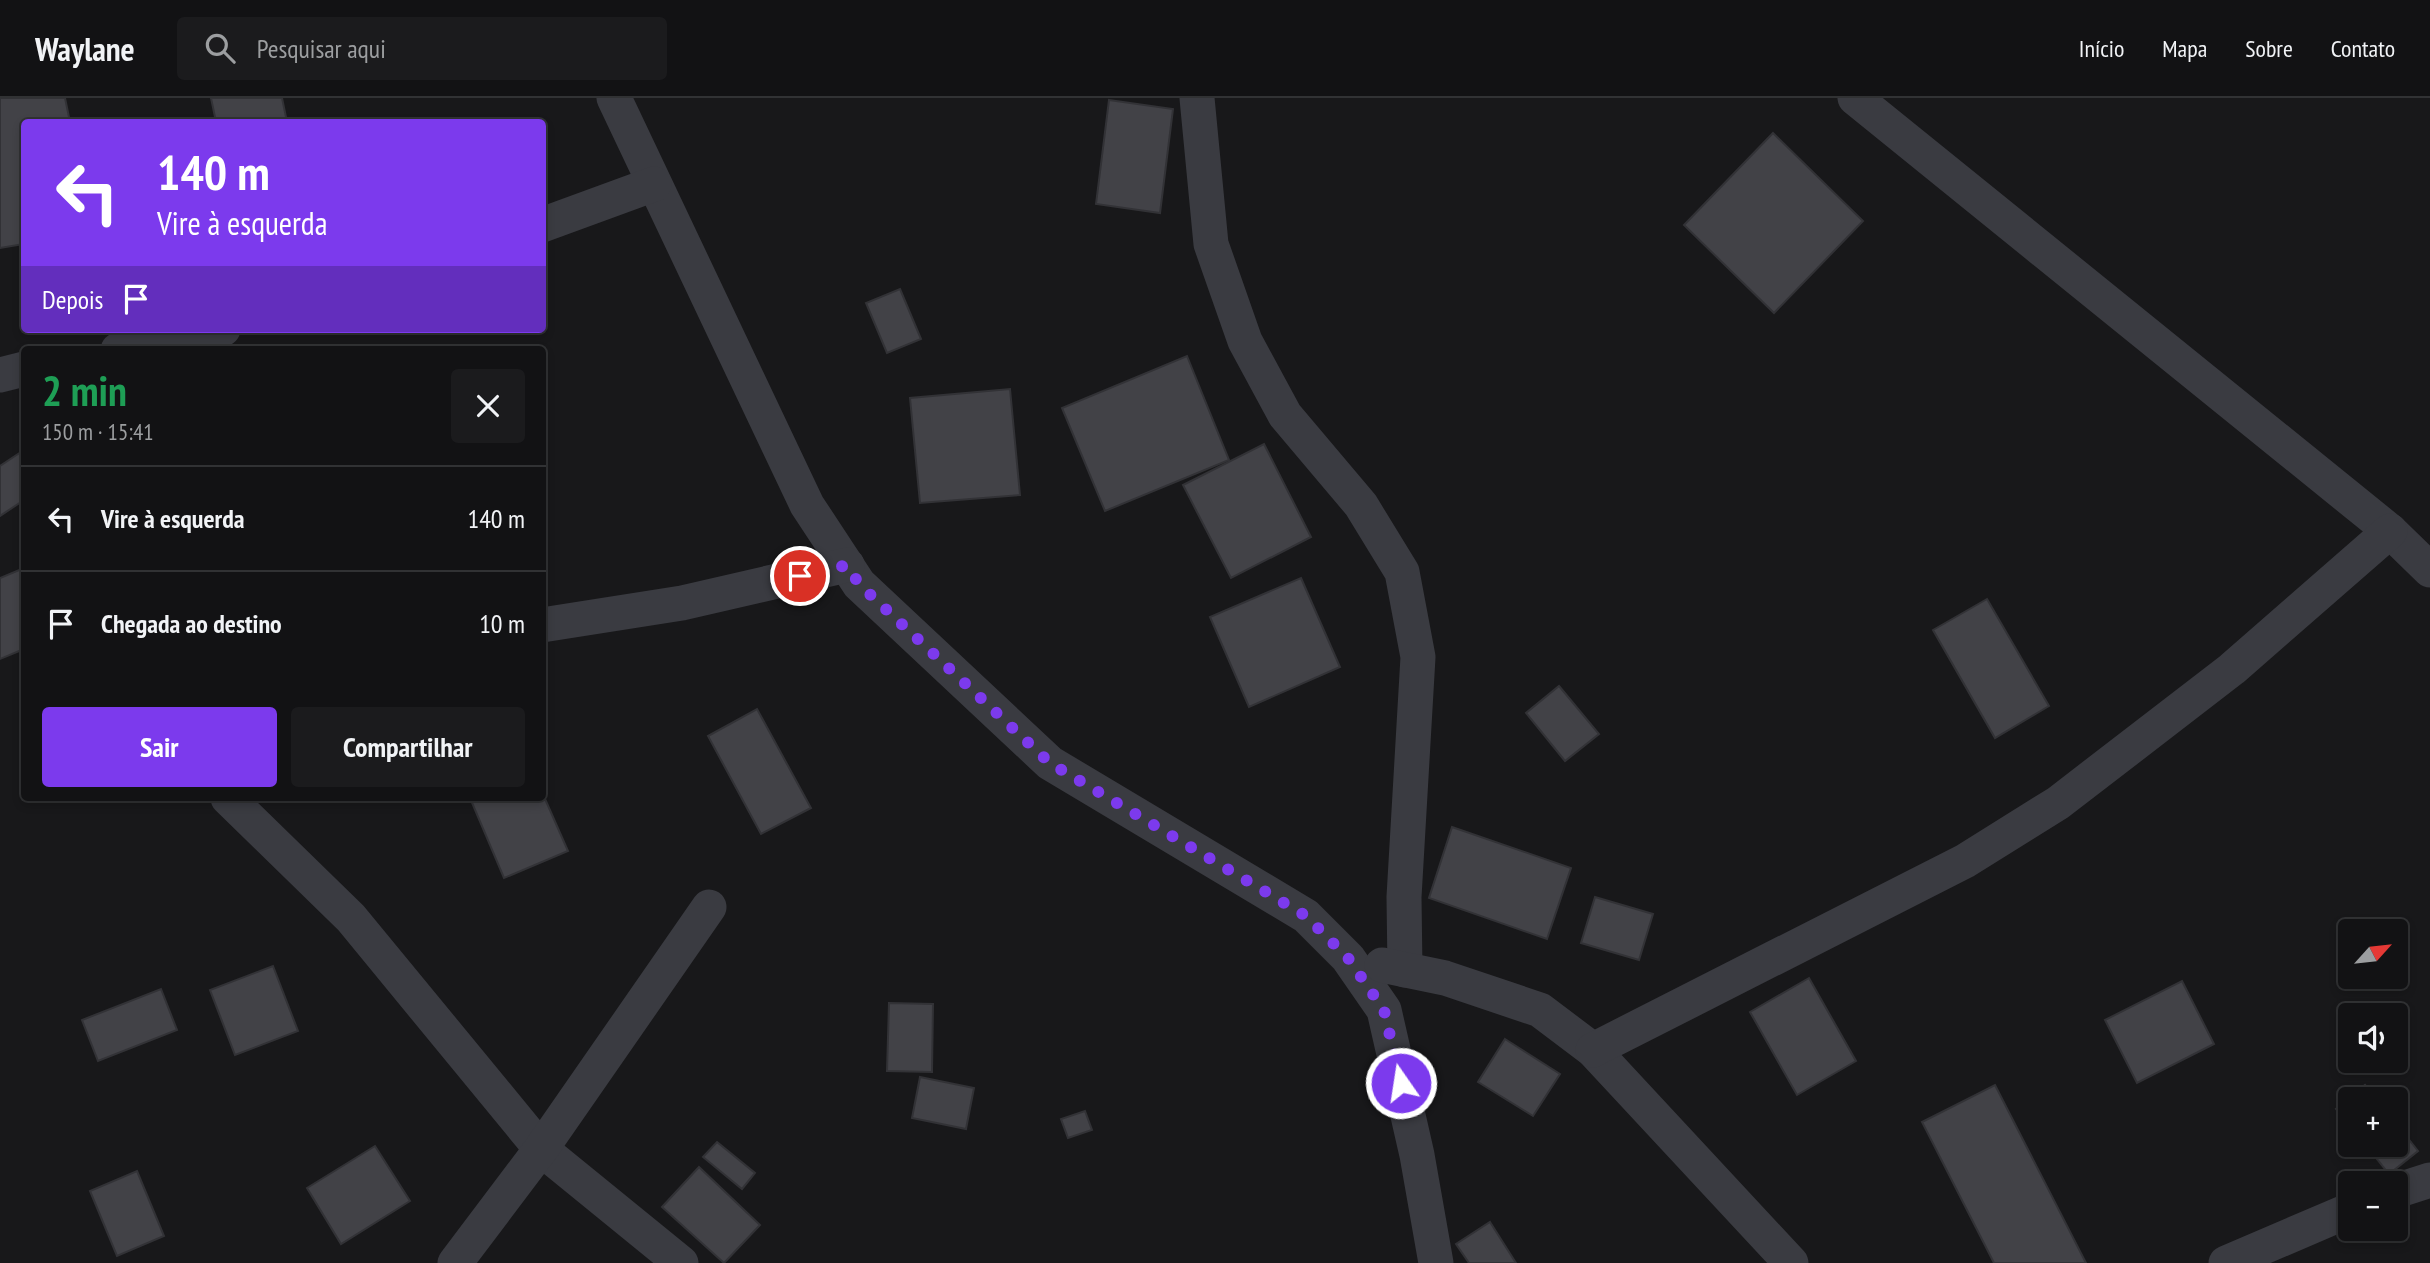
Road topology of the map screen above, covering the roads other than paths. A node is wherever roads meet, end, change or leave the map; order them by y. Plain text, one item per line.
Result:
1 (614, 98) edge
2 (1197, 98) edge
3 (1855, 98) edge
4 (654, 184) junction
5 (546, 224) edge
6 (203, 333) edge
7 (138, 346) edge
8 (21, 370) edge
9 (0, 375) edge
10 (2390, 531) junction
11 (847, 565) junction
12 (2430, 570) edge
13 (546, 624) edge
14 (231, 801) edge
15 (709, 907) dead end
16 (1348, 958) junction
17 (1405, 970) junction
18 (1593, 1050) junction
19 (541, 1149) junction
20 (2430, 1180) edge
21 (2408, 1187) edge
22 (2338, 1215) edge
23 (454, 1263) edge
24 (681, 1263) edge
25 (1436, 1263) edge
26 (1791, 1263) edge
27 (2226, 1263) edge

1 - 4 street
2 - 17 street
3 - 10 street
4 - 5 street
4 - 11 street
6 - 7 street
8 - 9 street
10 - 12 street
10 - 18 street
11 - 13 street
11 - 16 street
14 - 19 street
15 - 19 street
16 - 17 street
16 - 25 street
17 - 18 street
18 - 26 street
19 - 23 street
19 - 24 street
20 - 21 street
22 - 27 street

